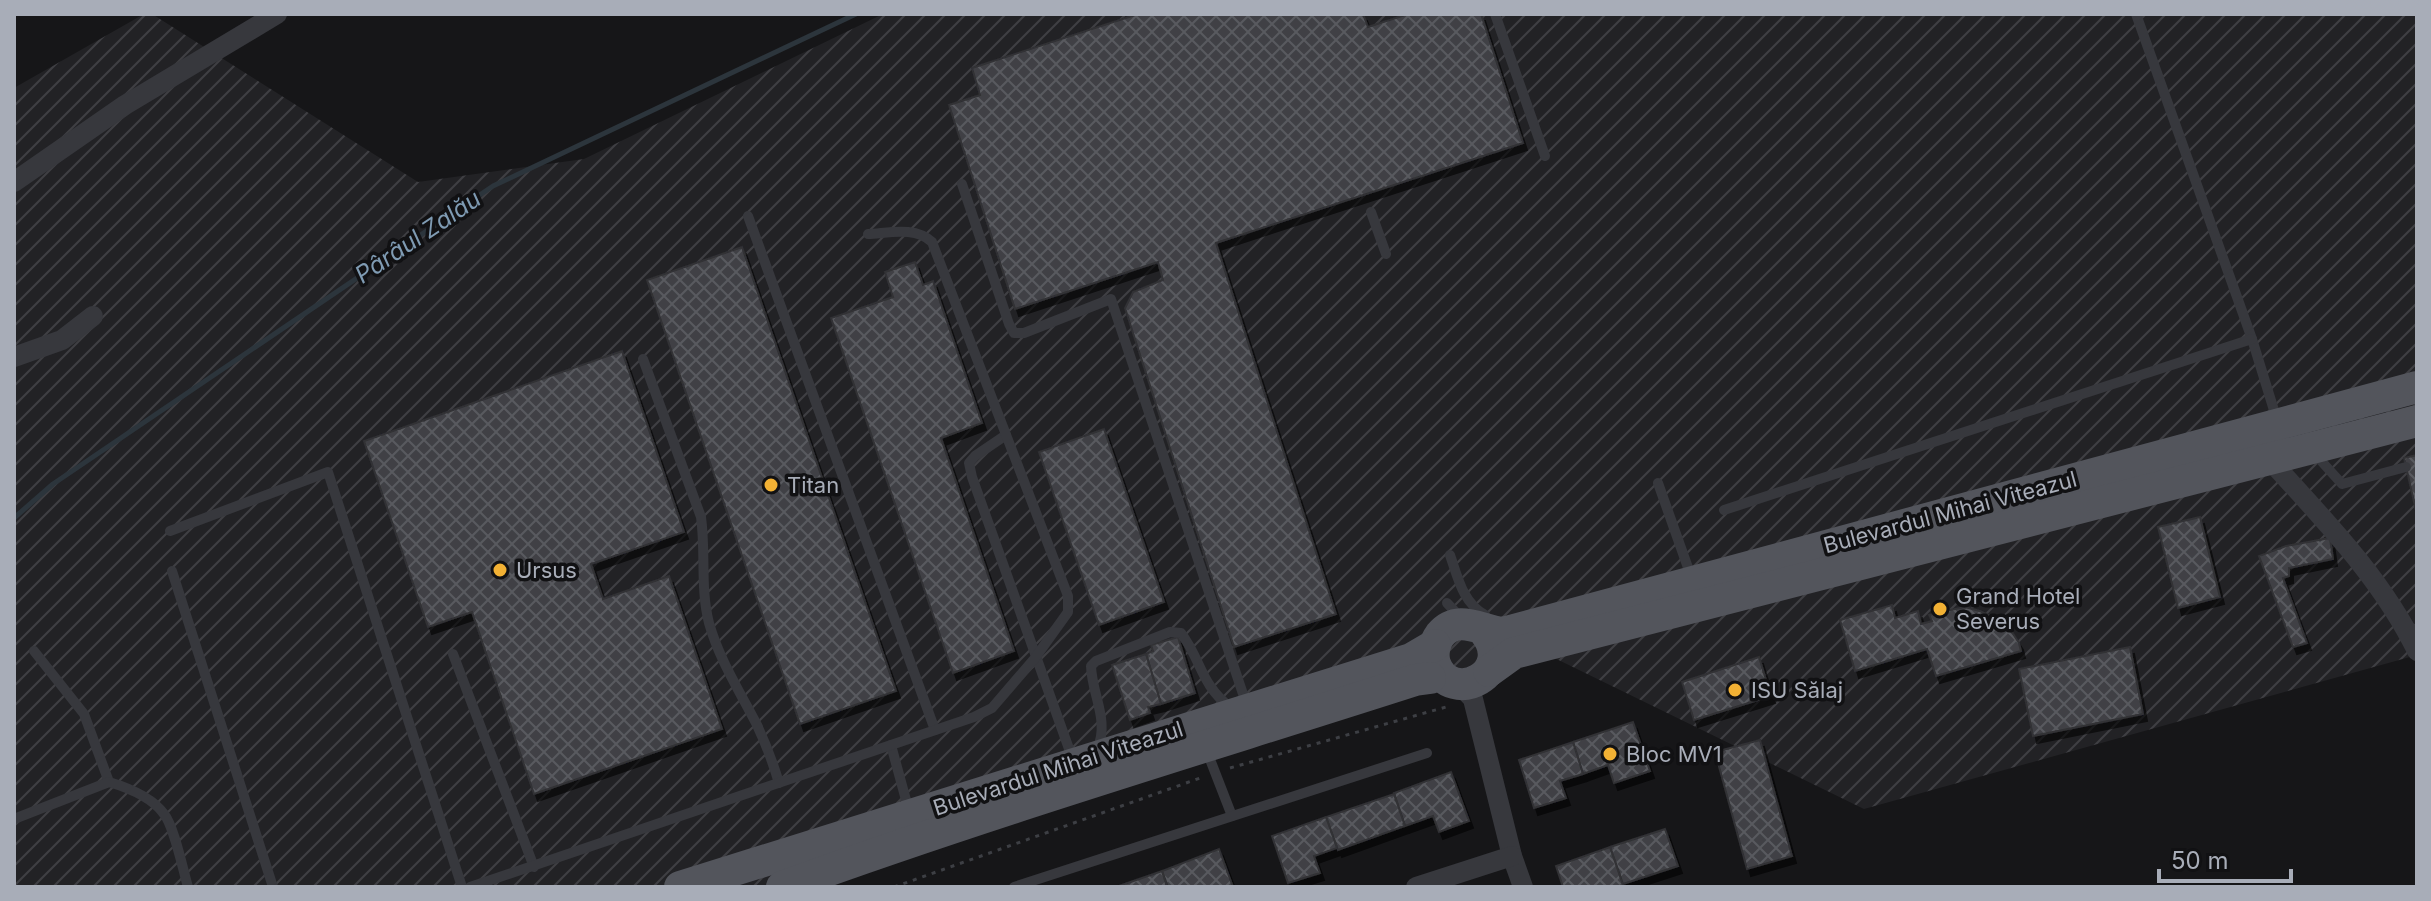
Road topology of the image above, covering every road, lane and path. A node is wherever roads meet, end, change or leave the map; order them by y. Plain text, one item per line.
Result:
1 (277, 14) edge
2 (1495, 14) edge
3 (2136, 14) edge
4 (1545, 156) dead end
5 (14, 182) edge
6 (962, 184) dead end
7 (1371, 212) dead end
8 (748, 216) dead end
9 (868, 234) dead end
10 (1386, 254) dead end
11 (93, 316) dead end
12 (2252, 339) junction
13 (14, 357) edge
14 (643, 359) dead end
15 (2417, 387) edge
16 (2417, 421) edge
17 (1006, 435) junction
18 (2284, 444) junction
19 (2406, 467) dead end
20 (1658, 483) dead end
21 (1724, 510) dead end
22 (170, 531) dead end
23 (1450, 555) dead end
24 (172, 571) dead end
25 (1749, 578) junction
26 (1693, 581) junction
27 (1465, 630) junction
28 (34, 651) dead end
29 (2417, 651) edge
30 (453, 654) dead end
31 (1035, 658) junction
32 (1470, 683) junction
33 (1242, 710) junction
34 (935, 730) junction
35 (891, 745) junction
36 (1427, 753) dead end
37 (1210, 760) junction
38 (1083, 768) junction
39 (109, 782) junction
40 (779, 783) junction
41 (1232, 816) junction
42 (14, 819) edge
43 (914, 827) junction
44 (1512, 856) junction
45 (534, 867) junction
46 (188, 887) edge
47 (273, 887) edge
48 (462, 887) edge
49 (470, 887) edge
50 (680, 887) edge
51 (782, 887) edge
52 (894, 887) edge
53 (1014, 887) edge
54 (1416, 887) edge
55 (1523, 887) edge

1 - 5 street
2 - 4 lane
3 - 12 lane
6 - 33 lane
7 - 10 lane
8 - 34 lane
9 - 17 lane
11 - 13 street
12 - 18 lane
12 - 21 lane
14 - 40 lane
15 - 18 main road, Bulevardul Mihai Viteazul
16 - 18 main road, Bulevardul Mihai Viteazul
17 - 31 lane
17 - 31 lane
18 - 19 lane
18 - 25 main road, Bulevardul Mihai Viteazul
18 - 29 street
20 - 26 lane
22 - 48 lane
23 - 27 lane
24 - 47 lane
25 - 26 main road, Bulevardul Mihai Viteazul
25 - 32 main road, Bulevardul Mihai Viteazul
26 - 27 main road, Bulevardul Mihai Viteazul
27 - 32 main road
27 - 32 main road
27 - 33 main road, Bulevardul Mihai Viteazul
28 - 39 lane
30 - 45 lane
31 - 34 lane
31 - 38 lane
32 - 37 path
32 - 37 main road, Bulevardul Mihai Viteazul
32 - 44 street
33 - 38 main road, Bulevardul Mihai Viteazul
33 - 38 lane
34 - 35 lane
35 - 40 lane
35 - 43 lane
36 - 41 lane
37 - 38 main road, Bulevardul Mihai Viteazul
37 - 41 lane
37 - 52 path
38 - 43 main road, Bulevardul Mihai Viteazul
39 - 42 lane
39 - 46 lane
40 - 45 lane
41 - 53 lane
43 - 50 main road, Bulevardul Mihai Viteazul
43 - 51 main road, Bulevardul Mihai Viteazul
44 - 54 street
44 - 55 street
45 - 49 lane

